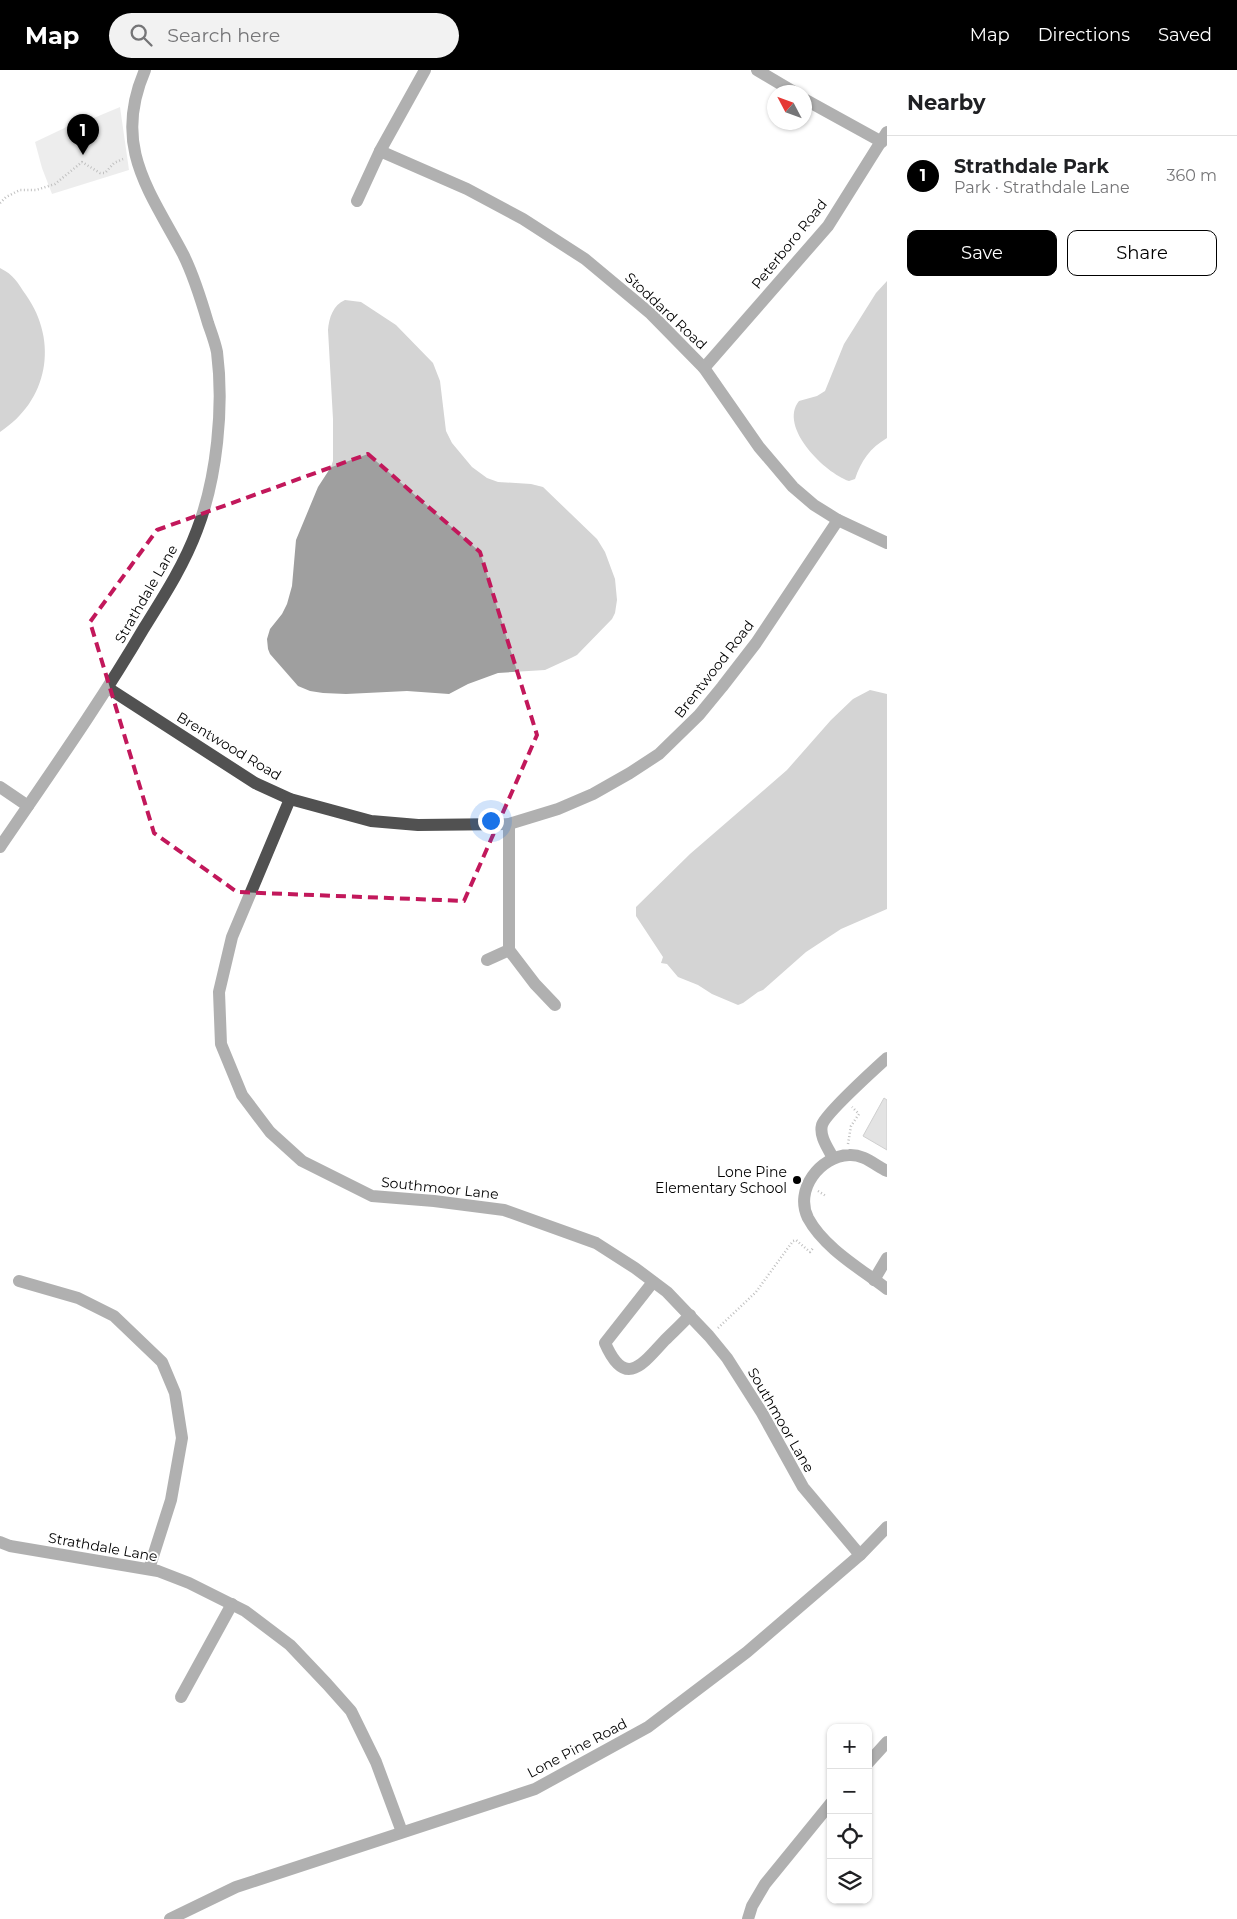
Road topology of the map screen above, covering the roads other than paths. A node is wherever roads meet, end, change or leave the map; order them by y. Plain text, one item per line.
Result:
1 (145, 70) edge
2 (425, 70) edge
3 (757, 70) edge
4 (782, 85) edge
5 (812, 103) edge
6 (884, 137) edge
7 (380, 151) junction
8 (357, 202) dead end
9 (704, 368) junction
10 (838, 520) junction
11 (887, 543) edge
12 (108, 688) junction
13 (0, 787) edge
14 (290, 799) junction
15 (28, 806) junction
16 (509, 824) junction
17 (0, 847) edge
18 (509, 950) junction
19 (487, 960) dead end
20 (556, 1005) dead end
21 (887, 1058) edge
22 (831, 1154) junction
23 (887, 1171) edge
24 (887, 1258) edge
25 (874, 1280) junction
26 (19, 1281) dead end
27 (653, 1282) junction
28 (887, 1290) edge
29 (690, 1315) junction
30 (887, 1527) edge
31 (0, 1542) edge
32 (860, 1555) junction
33 (149, 1569) junction
34 (232, 1604) junction
35 (181, 1697) dead end
36 (887, 1742) edge
37 (872, 1759) edge
38 (827, 1808) edge
39 (402, 1832) junction
40 (170, 1919) edge
41 (748, 1919) edge

1 - 12 street, Strathdale Lane
2 - 7 street
3 - 4 street
5 - 6 street
6 - 9 street, Peterboro Road
7 - 8 street
7 - 9 street, Stoddard Road
9 - 10 street, Stoddard Road
10 - 11 street, Stoddard Road
10 - 16 street, Brentwood Road
12 - 14 street, Brentwood Road
12 - 15 street, Strathdale Lane
13 - 15 street
14 - 16 street, Brentwood Road
14 - 27 street, Southmoor Lane
15 - 17 street, Strathdale Lane
16 - 18 street
18 - 19 street
18 - 20 street
21 - 22 street
22 - 23 street
22 - 25 street
24 - 25 street
25 - 28 street
26 - 33 street
27 - 29 street, Southmoor Lane
27 - 29 street
29 - 32 street, Southmoor Lane
30 - 32 street, Lone Pine Road
31 - 33 street, Strathdale Lane
32 - 39 street, Lone Pine Road
33 - 34 street, Strathdale Lane
34 - 35 street
34 - 39 street, Strathdale Lane
36 - 37 street
38 - 41 street
39 - 40 street, Lone Pine Road

